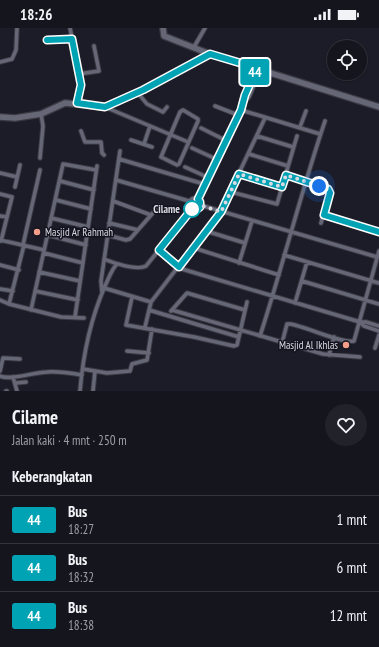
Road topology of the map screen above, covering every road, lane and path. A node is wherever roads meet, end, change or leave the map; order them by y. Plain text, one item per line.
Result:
1 (17, 28) edge
2 (70, 28) edge
3 (163, 28) edge
4 (205, 28) edge
5 (72, 39) junction
6 (47, 40) dead end
7 (94, 46) dead end
8 (194, 47) junction
9 (210, 54) junction
10 (0, 62) edge
11 (259, 68) junction
12 (79, 74) junction
13 (137, 92) junction
14 (77, 103) junction
15 (216, 106) dead end
16 (105, 107) junction
17 (167, 107) dead end
18 (379, 107) edge
19 (241, 110) junction
20 (306, 111) dead end
21 (41, 114) junction
22 (238, 115) junction
23 (0, 117) edge
24 (265, 118) junction
25 (325, 121) dead end
26 (150, 126) junction
27 (300, 127) junction
28 (201, 128) dead end
29 (81, 131) dead end
30 (171, 134) junction
31 (320, 134) junction
32 (257, 136) junction
33 (297, 136) dead end
34 (131, 140) dead end
35 (226, 140) junction
36 (188, 142) junction
37 (144, 144) junction
38 (152, 147) dead end
39 (293, 147) junction
40 (192, 148) dead end
41 (120, 151) dead end
42 (249, 154) junction
43 (104, 155) dead end
44 (40, 158) dead end
45 (119, 159) junction
46 (216, 159) junction
47 (20, 164) dead end
48 (288, 166) junction
49 (185, 167) dead end
50 (40, 170) dead end
51 (0, 173) edge
52 (239, 174) junction
53 (286, 175) junction
54 (17, 177) junction
55 (207, 177) junction
56 (116, 180) junction
57 (60, 181) junction
58 (306, 181) junction
59 (204, 184) junction
60 (15, 187) dead end
61 (282, 187) junction
62 (94, 190) junction
63 (231, 192) junction
64 (0, 194) edge
65 (198, 199) junction
66 (56, 200) junction
67 (112, 201) junction
68 (189, 201) junction
69 (200, 205) junction
70 (159, 206) dead end
71 (91, 209) junction
72 (192, 209) junction
73 (221, 212) junction
74 (152, 214) junction
75 (324, 215) junction
76 (0, 216) edge
77 (7, 218) junction
78 (52, 218) junction
79 (252, 221) junction
80 (109, 223) junction
81 (321, 223) dead end
82 (88, 227) junction
83 (138, 230) junction
84 (206, 231) junction
85 (290, 232) junction
86 (379, 232) edge
87 (48, 235) junction
88 (107, 235) junction
89 (1, 240) edge
90 (245, 243) junction
91 (23, 245) junction
92 (86, 245) junction
93 (194, 248) junction
94 (159, 250) junction
95 (44, 251) junction
96 (379, 251) edge
97 (284, 255) junction
98 (378, 257) junction
99 (104, 259) junction
100 (307, 262) junction
101 (83, 263) junction
102 (239, 263) junction
103 (117, 264) junction
104 (0, 265) edge
105 (179, 267) junction
106 (18, 270) junction
107 (39, 272) junction
108 (279, 275) junction
109 (80, 281) junction
110 (302, 281) junction
111 (372, 281) junction
112 (379, 283) edge
113 (0, 289) edge
114 (103, 290) junction
115 (35, 291) junction
116 (13, 292) junction
117 (273, 296) junction
118 (132, 297) junction
119 (0, 300) edge
120 (78, 300) junction
121 (367, 301) junction
122 (151, 302) junction
123 (248, 302) dead end
124 (295, 303) junction
125 (9, 304) junction
126 (379, 304) edge
127 (31, 310) junction
128 (149, 310) junction
129 (172, 310) junction
130 (245, 310) junction
131 (170, 316) junction
132 (75, 317) junction
133 (84, 318) dead end
134 (360, 322) junction
135 (379, 326) edge
136 (145, 327) junction
137 (152, 329) junction
138 (240, 330) junction
139 (379, 331) edge
140 (231, 334) junction
141 (379, 335) edge
142 (260, 336) junction
143 (238, 337) junction
144 (334, 337) junction
145 (282, 343) junction
146 (375, 348) dead end
147 (127, 351) dead end
148 (149, 353) junction
149 (329, 355) junction
150 (360, 358) dead end
151 (20, 359) dead end
152 (82, 369) junction
153 (0, 371) edge
154 (95, 371) junction
155 (82, 375) junction
156 (0, 376) edge
157 (13, 377) junction
158 (26, 382) dead end
159 (16, 383) junction
160 (17, 391) edge
161 (80, 391) edge
162 (93, 391) edge

1 - 10 street
2 - 5 street
3 - 8 street
4 - 8 street
5 - 6 street
5 - 12 street
7 - 12 street
8 - 9 street
9 - 11 street
9 - 13 street
11 - 18 street
11 - 19 street
12 - 14 street
13 - 16 street
13 - 17 street
14 - 16 street
14 - 21 street
15 - 22 street
16 - 26 street
19 - 22 street
19 - 24 street
20 - 27 street
21 - 23 street
21 - 44 street
22 - 35 street
24 - 27 street
24 - 32 street
25 - 31 street
26 - 30 street
26 - 37 street
27 - 31 street
28 - 35 street
29 - 43 street
30 - 36 street
30 - 36 street
30 - 36 street
31 - 58 street
32 - 39 street
32 - 42 street
33 - 39 street
34 - 37 street
35 - 46 street
37 - 38 street
39 - 48 street
40 - 46 street
41 - 45 street
42 - 48 street
42 - 52 street
45 - 56 street
45 - 59 street
46 - 55 street
47 - 54 street
48 - 53 street
49 - 55 street
50 - 91 street
51 - 54 street
52 - 61 street
52 - 63 street
53 - 58 street
53 - 61 street
54 - 60 street
55 - 59 street
56 - 67 street
56 - 68 street
57 - 62 street
57 - 62 street
57 - 66 street
58 - 75 street
58 - 85 street
59 - 65 street
61 - 63 street
62 - 71 street
63 - 73 street
64 - 77 street
65 - 68 street
65 - 69 street
66 - 71 street
66 - 78 street
67 - 74 street
67 - 80 street
68 - 72 street
69 - 72 street
69 - 73 street
70 - 74 street
71 - 82 street
72 - 94 street
73 - 79 street
73 - 84 street
74 - 83 street
75 - 81 street
75 - 86 street
76 - 77 street
77 - 89 street
78 - 82 street
78 - 87 street
79 - 85 street
79 - 90 street
80 - 83 street
80 - 88 street
82 - 92 street
83 - 88 street
84 - 90 street
84 - 93 street
85 - 97 street
85 - 98 street
87 - 92 street
87 - 95 street
88 - 99 street
89 - 91 street
90 - 102 street
91 - 95 street
91 - 106 street
92 - 101 street
93 - 102 street
93 - 105 street
94 - 103 street
94 - 105 street
95 - 101 street
95 - 107 street
96 - 98 street
97 - 100 street
97 - 108 street
98 - 111 street
99 - 103 street
99 - 114 street
100 - 110 street
100 - 111 street
101 - 109 street
102 - 108 street
103 - 114 street
104 - 106 street
105 - 117 street
105 - 122 street
106 - 116 street
107 - 109 street
107 - 115 street
108 - 117 street
109 - 120 street
110 - 121 street
110 - 124 street
111 - 112 street
111 - 121 street
113 - 116 street
114 - 118 street
114 - 152 street
115 - 120 street
115 - 127 street
116 - 125 street
117 - 124 street
117 - 142 street
118 - 122 street
118 - 136 street
119 - 125 street
120 - 132 street
121 - 126 street
121 - 134 street
122 - 128 street
123 - 130 street
124 - 134 street
125 - 127 street
127 - 132 street
128 - 131 street
128 - 136 street
129 - 130 street
129 - 131 street
129 - 138 street
130 - 138 street
131 - 140 street
132 - 133 street
134 - 135 street
134 - 139 street
134 - 144 street
136 - 137 street
137 - 143 street
137 - 148 street
138 - 140 street
138 - 142 street
138 - 143 street
140 - 143 street
141 - 146 street
142 - 145 street
144 - 145 street
144 - 149 street
145 - 149 street
147 - 148 street
148 - 154 street
149 - 150 street
151 - 153 street
152 - 154 street
152 - 155 street
154 - 162 street
155 - 157 street
155 - 161 street
156 - 157 street
157 - 159 street
158 - 159 street
159 - 160 street

